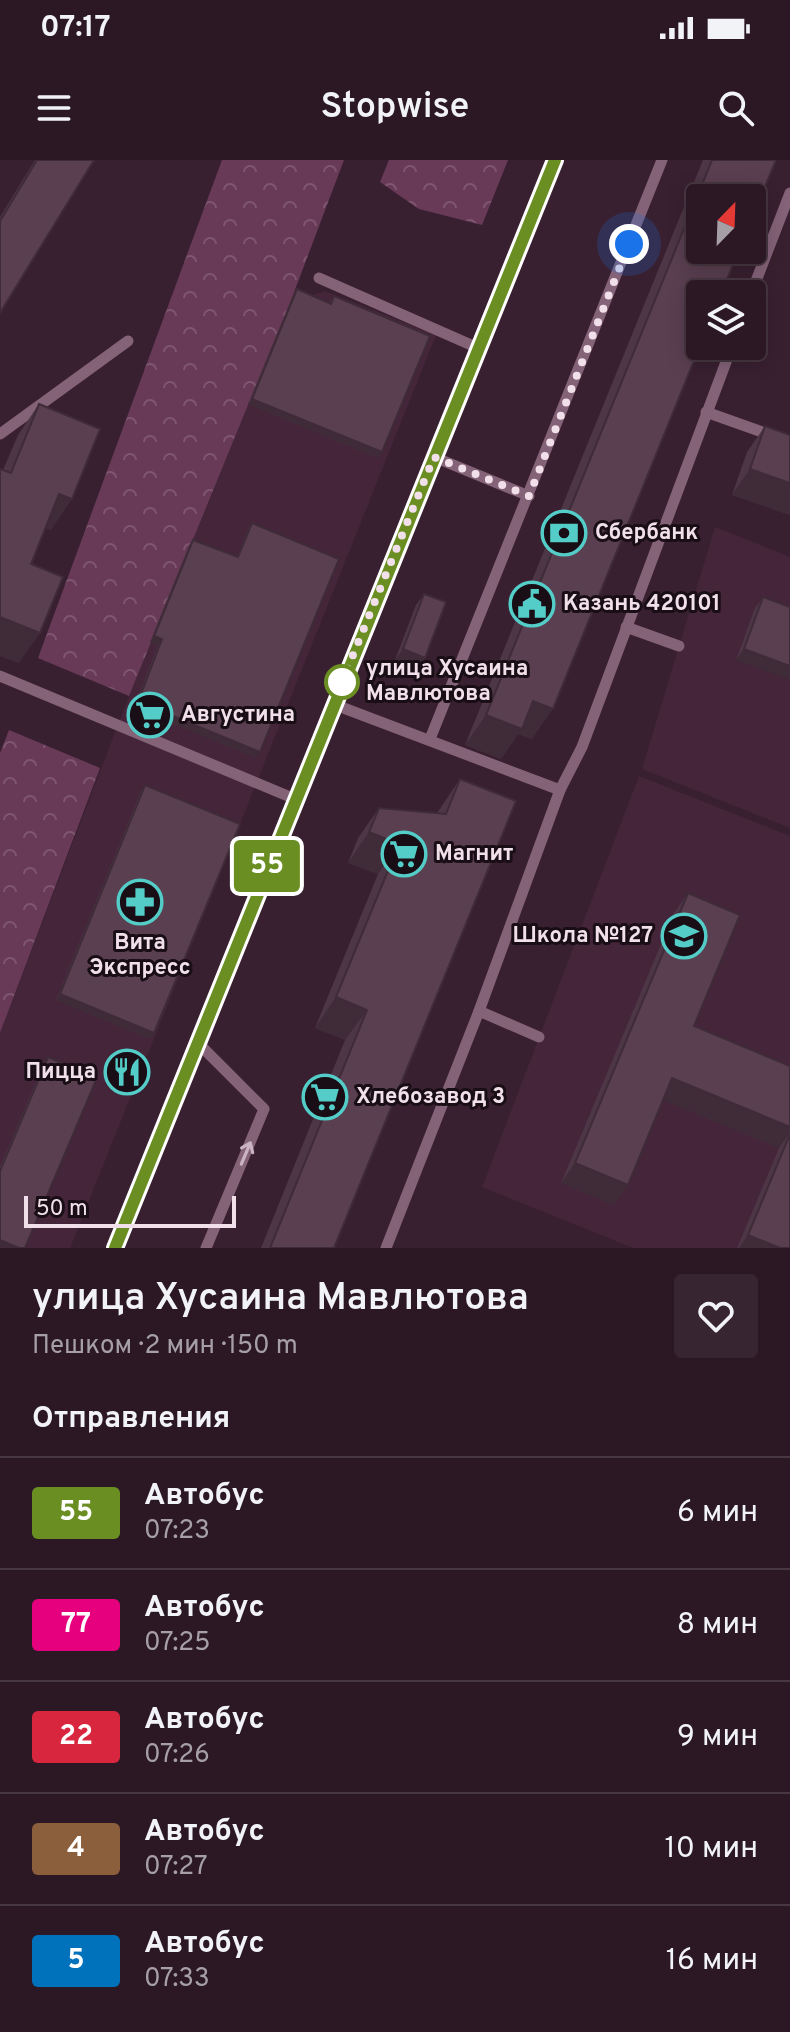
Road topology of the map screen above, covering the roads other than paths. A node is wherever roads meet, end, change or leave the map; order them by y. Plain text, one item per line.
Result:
1 (555, 160) edge
2 (662, 160) edge
3 (790, 193) edge
4 (319, 278) dead end
5 (756, 280) edge
6 (128, 341) dead end
7 (478, 348) junction
8 (726, 360) edge
9 (706, 412) junction
10 (0, 434) edge
11 (790, 442) edge
12 (434, 457) junction
13 (529, 496) junction
14 (626, 627) junction
15 (679, 646) dead end
16 (0, 676) edge
17 (333, 704) junction
18 (430, 739) junction
19 (560, 790) junction
20 (295, 799) junction
21 (479, 1011) junction
22 (539, 1037) dead end
23 (197, 1042) junction
24 (115, 1248) edge
25 (206, 1248) edge
26 (386, 1248) edge

1 - 7 street
2 - 13 lane
3 - 5 lane
4 - 7 lane
6 - 10 lane
7 - 12 street
8 - 9 lane
9 - 11 lane
9 - 14 lane
12 - 13 lane
12 - 17 street
13 - 18 lane
14 - 15 lane
14 - 19 lane
16 - 20 lane
17 - 18 lane
17 - 20 street
18 - 19 lane
19 - 21 lane
20 - 23 street
21 - 22 lane
21 - 26 lane
23 - 24 street
25 -> 23 lane

